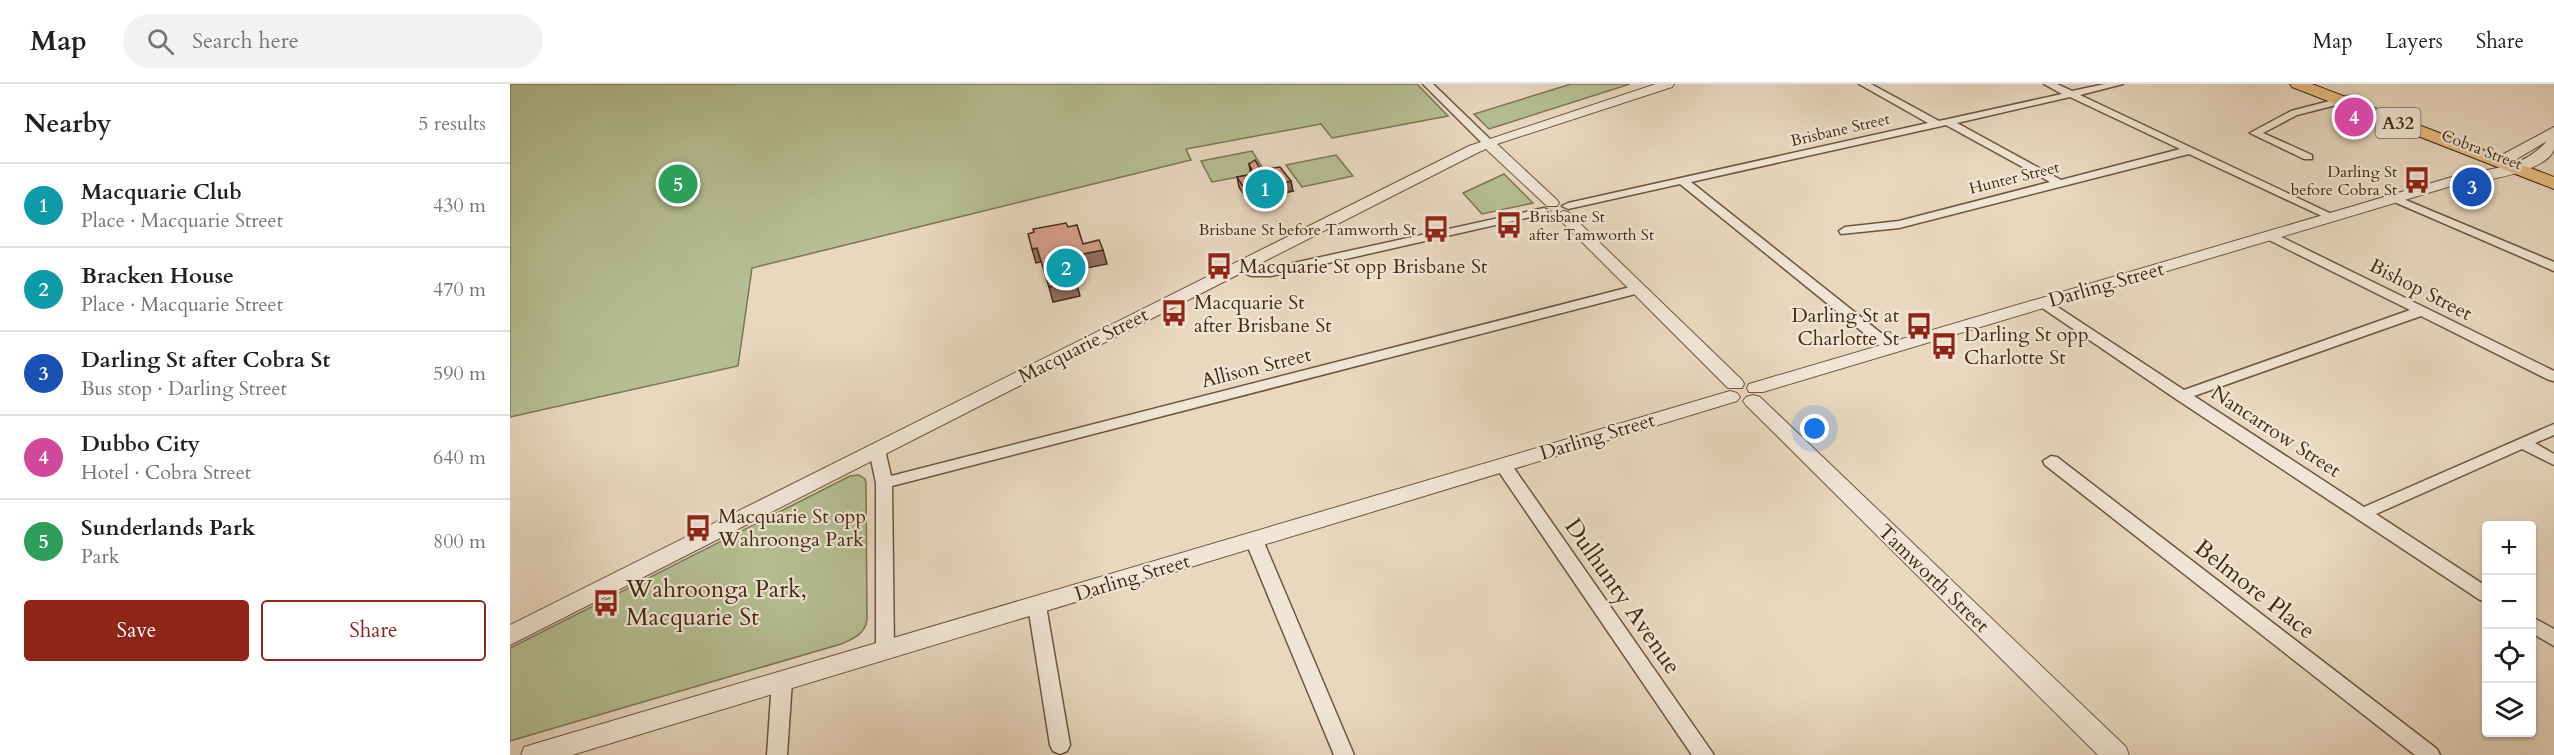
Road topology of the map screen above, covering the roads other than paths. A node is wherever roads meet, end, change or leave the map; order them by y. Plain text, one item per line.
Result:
1 (1428, 84) edge
2 (1668, 84) edge
3 (1864, 84) edge
4 (2049, 84) edge
5 (2118, 84) edge
6 (2307, 85) edge
7 (2071, 94) junction
8 (2345, 100) junction
9 (1942, 123) junction
10 (2554, 131) edge
11 (2554, 141) edge
12 (1488, 143) junction
13 (2190, 150) junction
14 (2308, 157) dead end
15 (2511, 163) junction
16 (2554, 176) edge
17 (1683, 181) junction
18 (2059, 183) junction
19 (2554, 183) edge
20 (2396, 199) junction
21 (1557, 209) junction
22 (2332, 217) junction
23 (1845, 231) dead end
24 (2271, 236) junction
25 (1238, 267) junction
26 (2554, 267) edge
27 (1638, 289) junction
28 (2042, 303) junction
29 (2421, 311) junction
30 (1891, 348) junction
31 (2554, 377) edge
32 (1732, 390) junction
33 (1754, 395) junction
34 (2181, 396) junction
35 (2554, 429) edge
36 (2522, 443) junction
37 (877, 450) junction
38 (2554, 460) edge
39 (2051, 461) dead end
40 (1503, 465) junction
41 (884, 483) junction
42 (2362, 514) junction
43 (1254, 540) junction
44 (2482, 592) edge
45 (1037, 606) junction
46 (2536, 627) edge
47 (510, 636) edge
48 (2554, 639) edge
49 (885, 651) junction
50 (782, 681) junction
51 (1060, 745) dead end
52 (534, 755) edge
53 (777, 755) edge
54 (1344, 755) edge
55 (1704, 755) edge
56 (2116, 755) edge
57 (2430, 755) edge

1 - 12 street
2 - 12 street, Macquarie Street
3 - 9 street
4 - 7 street
5 - 7 street, Brisbane Street
6 - 8 highway, Cobra Street / A32
7 - 9 street, Brisbane Street
7 - 13 street
8 - 14 street
8 - 15 highway, Cobra Street / A32
9 - 17 street, Brisbane Street
9 - 18 street
10 - 15 street, Darling Street
11 - 15 street, Darling Street
12 - 21 street
12 - 25 street, Macquarie Street
13 - 18 street, Hunter Street
13 - 22 street
15 - 16 highway, Cobra Street / A32
15 - 19 highway, Cobra Street / A32
15 - 20 street, Darling Street
17 - 21 street, Brisbane Street
17 - 30 street
18 - 23 street, Hunter Street
20 - 22 street, Darling Street
20 - 26 street
21 - 25 street, Brisbane Street
21 - 27 street
22 - 24 street, Darling Street
24 - 28 street, Darling Street
24 - 29 street, Bishop Street
25 - 37 street, Macquarie Street
27 - 32 street
27 - 41 street, Allison Street
28 - 30 street, Darling Street
28 - 34 street, Nancarrow Street
29 - 31 street, Bishop Street
29 - 34 street
30 - 33 street, Darling Street
32 - 33 street
32 - 40 street, Darling Street
33 - 56 street, Tamworth Street
34 - 42 street, Nancarrow Street
35 - 36 street
36 - 38 street
36 - 42 street
37 - 41 street
37 - 47 street, Macquarie Street
39 - 57 street, Belmore Place
40 - 43 street, Darling Street
40 - 55 street, Dulhunty Avenue
41 - 49 street
42 - 44 street, Nancarrow Street
43 - 45 street, Darling Street
43 - 54 street
45 - 49 street, Darling Street
45 - 51 street
46 - 48 street
49 - 50 street, Darling Street
50 - 52 street, Darling Street
50 - 53 street

